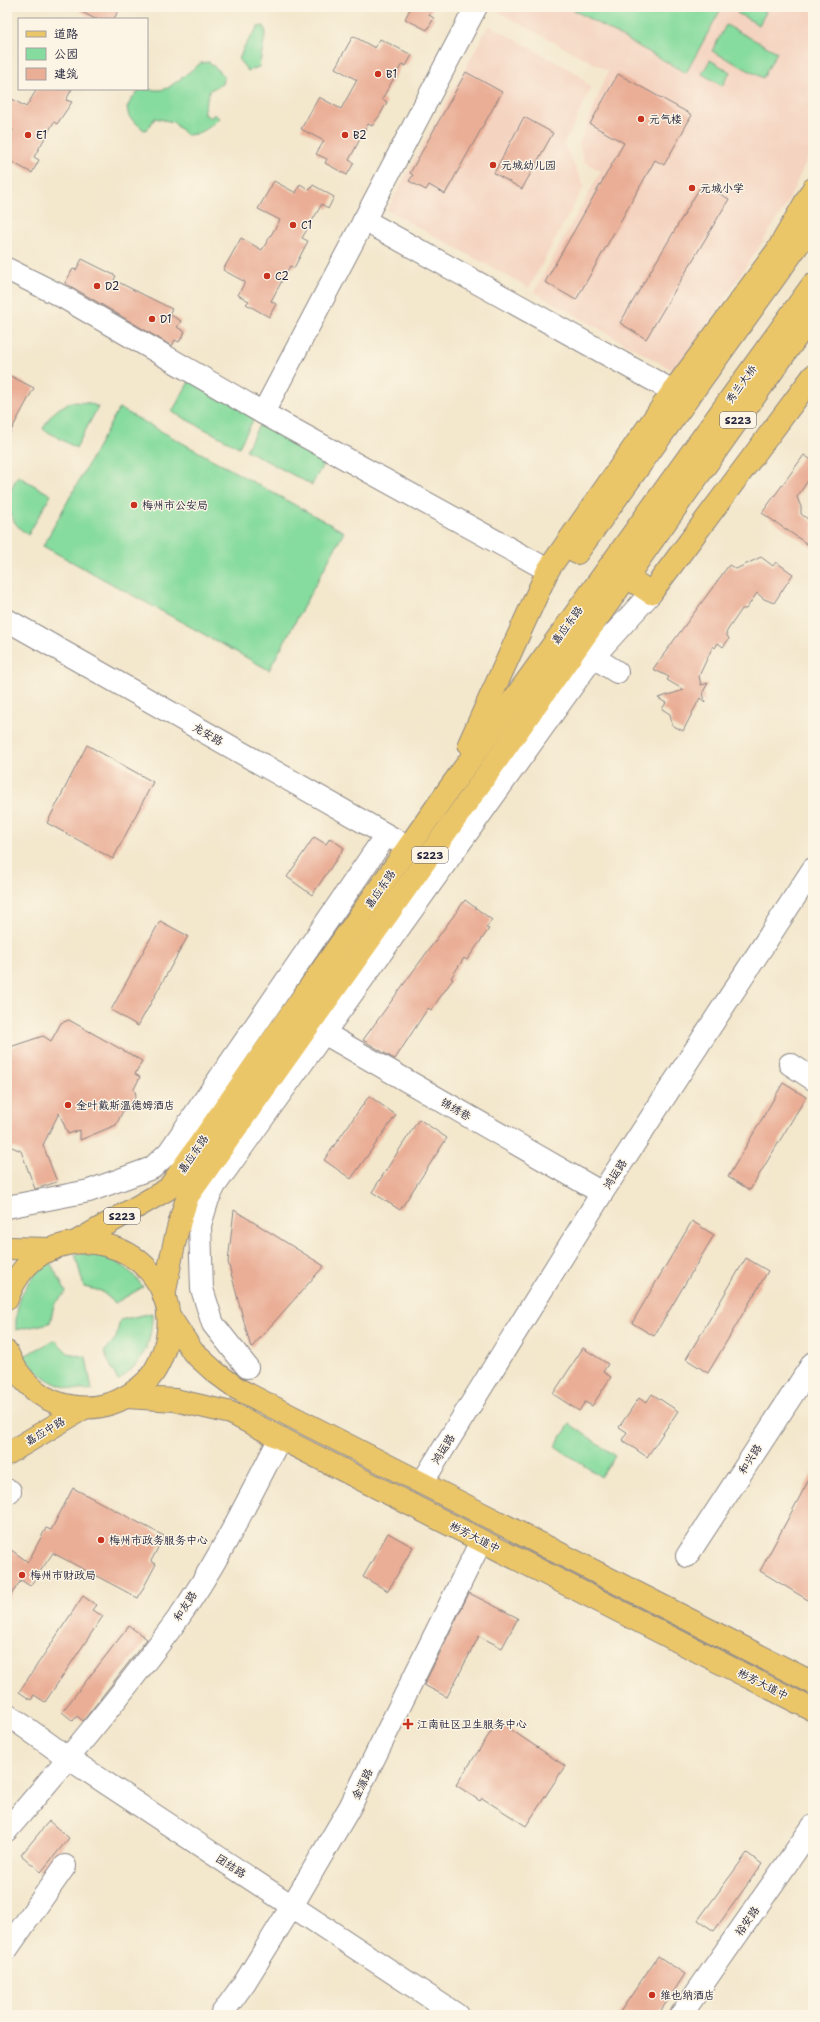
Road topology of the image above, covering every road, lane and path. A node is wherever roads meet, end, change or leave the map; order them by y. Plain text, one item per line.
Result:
1 (476, 7) edge
2 (813, 189) edge
3 (364, 220) junction
4 (813, 224) edge
5 (7, 269) edge
6 (813, 284) edge
7 (802, 319) edge
8 (809, 389) edge
9 (673, 391) junction
10 (263, 413) junction
11 (663, 509) joint
12 (591, 536) junction
13 (548, 570) junction
14 (619, 570) junction
15 (651, 593) junction
16 (7, 620) edge
17 (585, 651) junction
18 (617, 672) dead end
19 (499, 718) junction
20 (449, 789) junction
21 (386, 835) junction
22 (409, 848) junction
23 (813, 869) edge
24 (316, 1029) junction
25 (790, 1064) dead end
26 (813, 1079) edge
27 (602, 1193) junction
28 (7, 1207) edge
29 (76, 1242) junction
30 (7, 1248) edge
31 (53, 1249) junction
32 (7, 1300) edge
33 (166, 1305) junction
34 (7, 1352) edge
35 (813, 1362) edge
36 (247, 1367) dead end
37 (126, 1397) junction
38 (84, 1408) junction
39 (280, 1438) junction
40 (7, 1454) edge
41 (422, 1483) junction
42 (481, 1541) junction
43 (687, 1556) dead end
44 (813, 1683) edge
45 (813, 1710) edge
46 (7, 1714) edge
47 (68, 1758) junction
48 (813, 1826) edge
49 (7, 1830) edge
50 (65, 1866) dead end
51 (292, 1906) junction
52 (7, 1949) edge
53 (221, 2015) edge
54 (457, 2015) edge
55 (681, 2015) edge

1 - 3 street
2 - 9 main road
3 - 9 street
3 - 10 street
4 - 12 main road
5 - 10 street
6 - 7 main road, 秀兰大桥 / S223
7 - 11 main road, 秀兰大桥 / S223
8 - 15 main road
9 - 13 main road
10 - 13 street
11 - 14 main road, 嘉应东路 / S223
12 - 14 main road
12 - 19 main road
13 - 20 main road
14 - 15 main road
14 - 17 main road, 嘉应东路 / S223
14 - 19 main road, 嘉应东路 / S223
15 - 17 street
16 - 21 street, 龙安路
17 - 18 street
17 - 24 main road, 嘉应东路 / S223
19 - 20 main road, 嘉应东路 / S223
20 - 22 main road, 嘉应东路 / S223
21 - 22 street, 龙安路
21 - 28 street
22 - 29 main road, 嘉应东路 / S223
23 - 27 street, 鸿运路
24 - 27 street, 锦绣巷
24 - 33 main road, 嘉应东路 / S223
24 - 36 street
25 - 26 street
27 - 41 street, 鸿运路
29 - 31 main road, S223
29 - 33 main road
30 - 31 main road
31 - 32 main road, S223
33 - 37 main road, S223
33 - 41 main road
34 - 38 main road
35 - 43 street, 和兴路
37 - 38 main road, S223
37 - 39 main road, 彬芳大道中
38 - 40 main road, 嘉应中路 / S223
39 - 42 main road, 彬芳大道中
39 - 47 street, 和友路
41 - 44 main road
42 - 45 main road, 彬芳大道中
42 - 51 street, 金源路
46 - 47 street, 团结路
47 - 49 street, 和友路
47 - 51 street, 团结路
48 - 55 street, 裕安路
50 - 52 street
51 - 53 street, 金源路
51 - 54 street, 团结路

